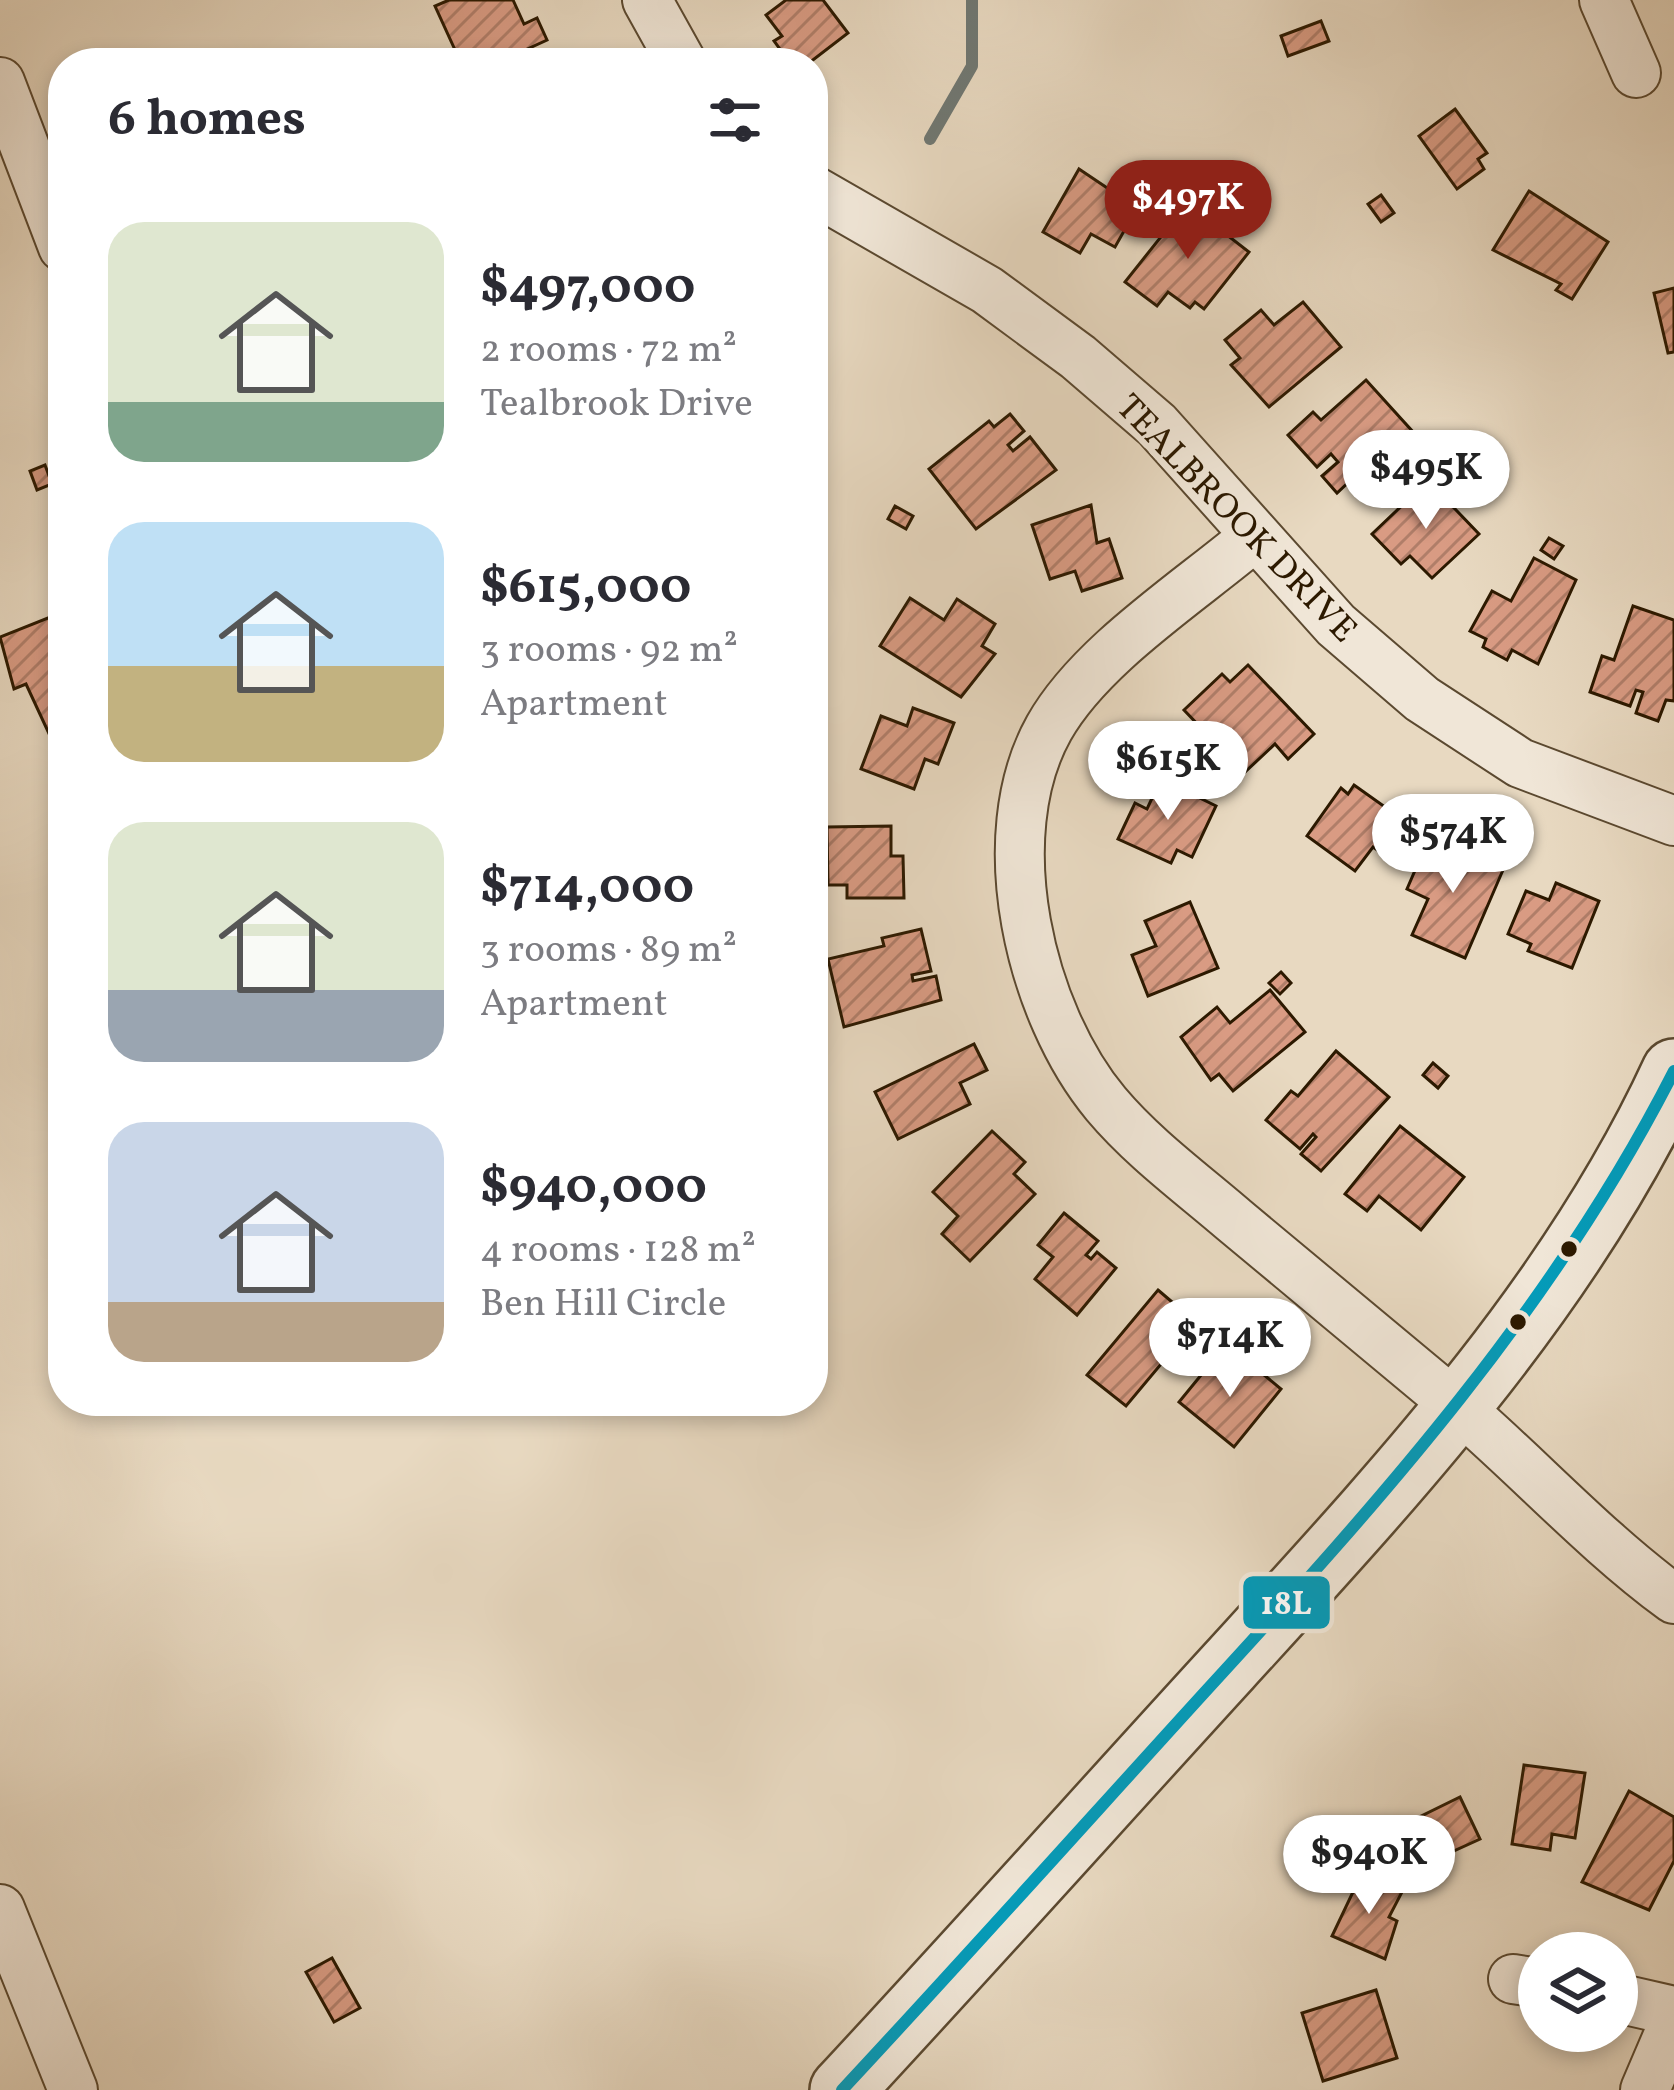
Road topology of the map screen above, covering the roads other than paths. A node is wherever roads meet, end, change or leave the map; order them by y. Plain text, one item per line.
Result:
1 (647, 0) edge
2 (1604, 0) edge
3 (674, 48) edge
4 (1636, 73) dead end
5 (0, 82) edge
6 (13, 149) edge
7 (828, 199) edge
8 (48, 218) edge
9 (1254, 537) junction
10 (1674, 820) edge
11 (1674, 1071) edge
12 (1460, 1408) junction
13 (1674, 1599) edge
14 (0, 1909) edge
15 (1638, 2003) edge
16 (1674, 2012) edge
17 (1674, 2023) edge
18 (73, 2090) edge
19 (842, 2090) edge
20 (1645, 2090) edge

1 - 3 street
2 - 4 street
5 - 6 street
6 - 8 street
7 - 9 street, TEALBROOK DRIVE
9 - 10 street, TEALBROOK DRIVE
9 - 12 street
11 - 12 street
12 - 13 street
12 - 19 street
14 - 18 street
15 - 16 street
17 - 20 street

